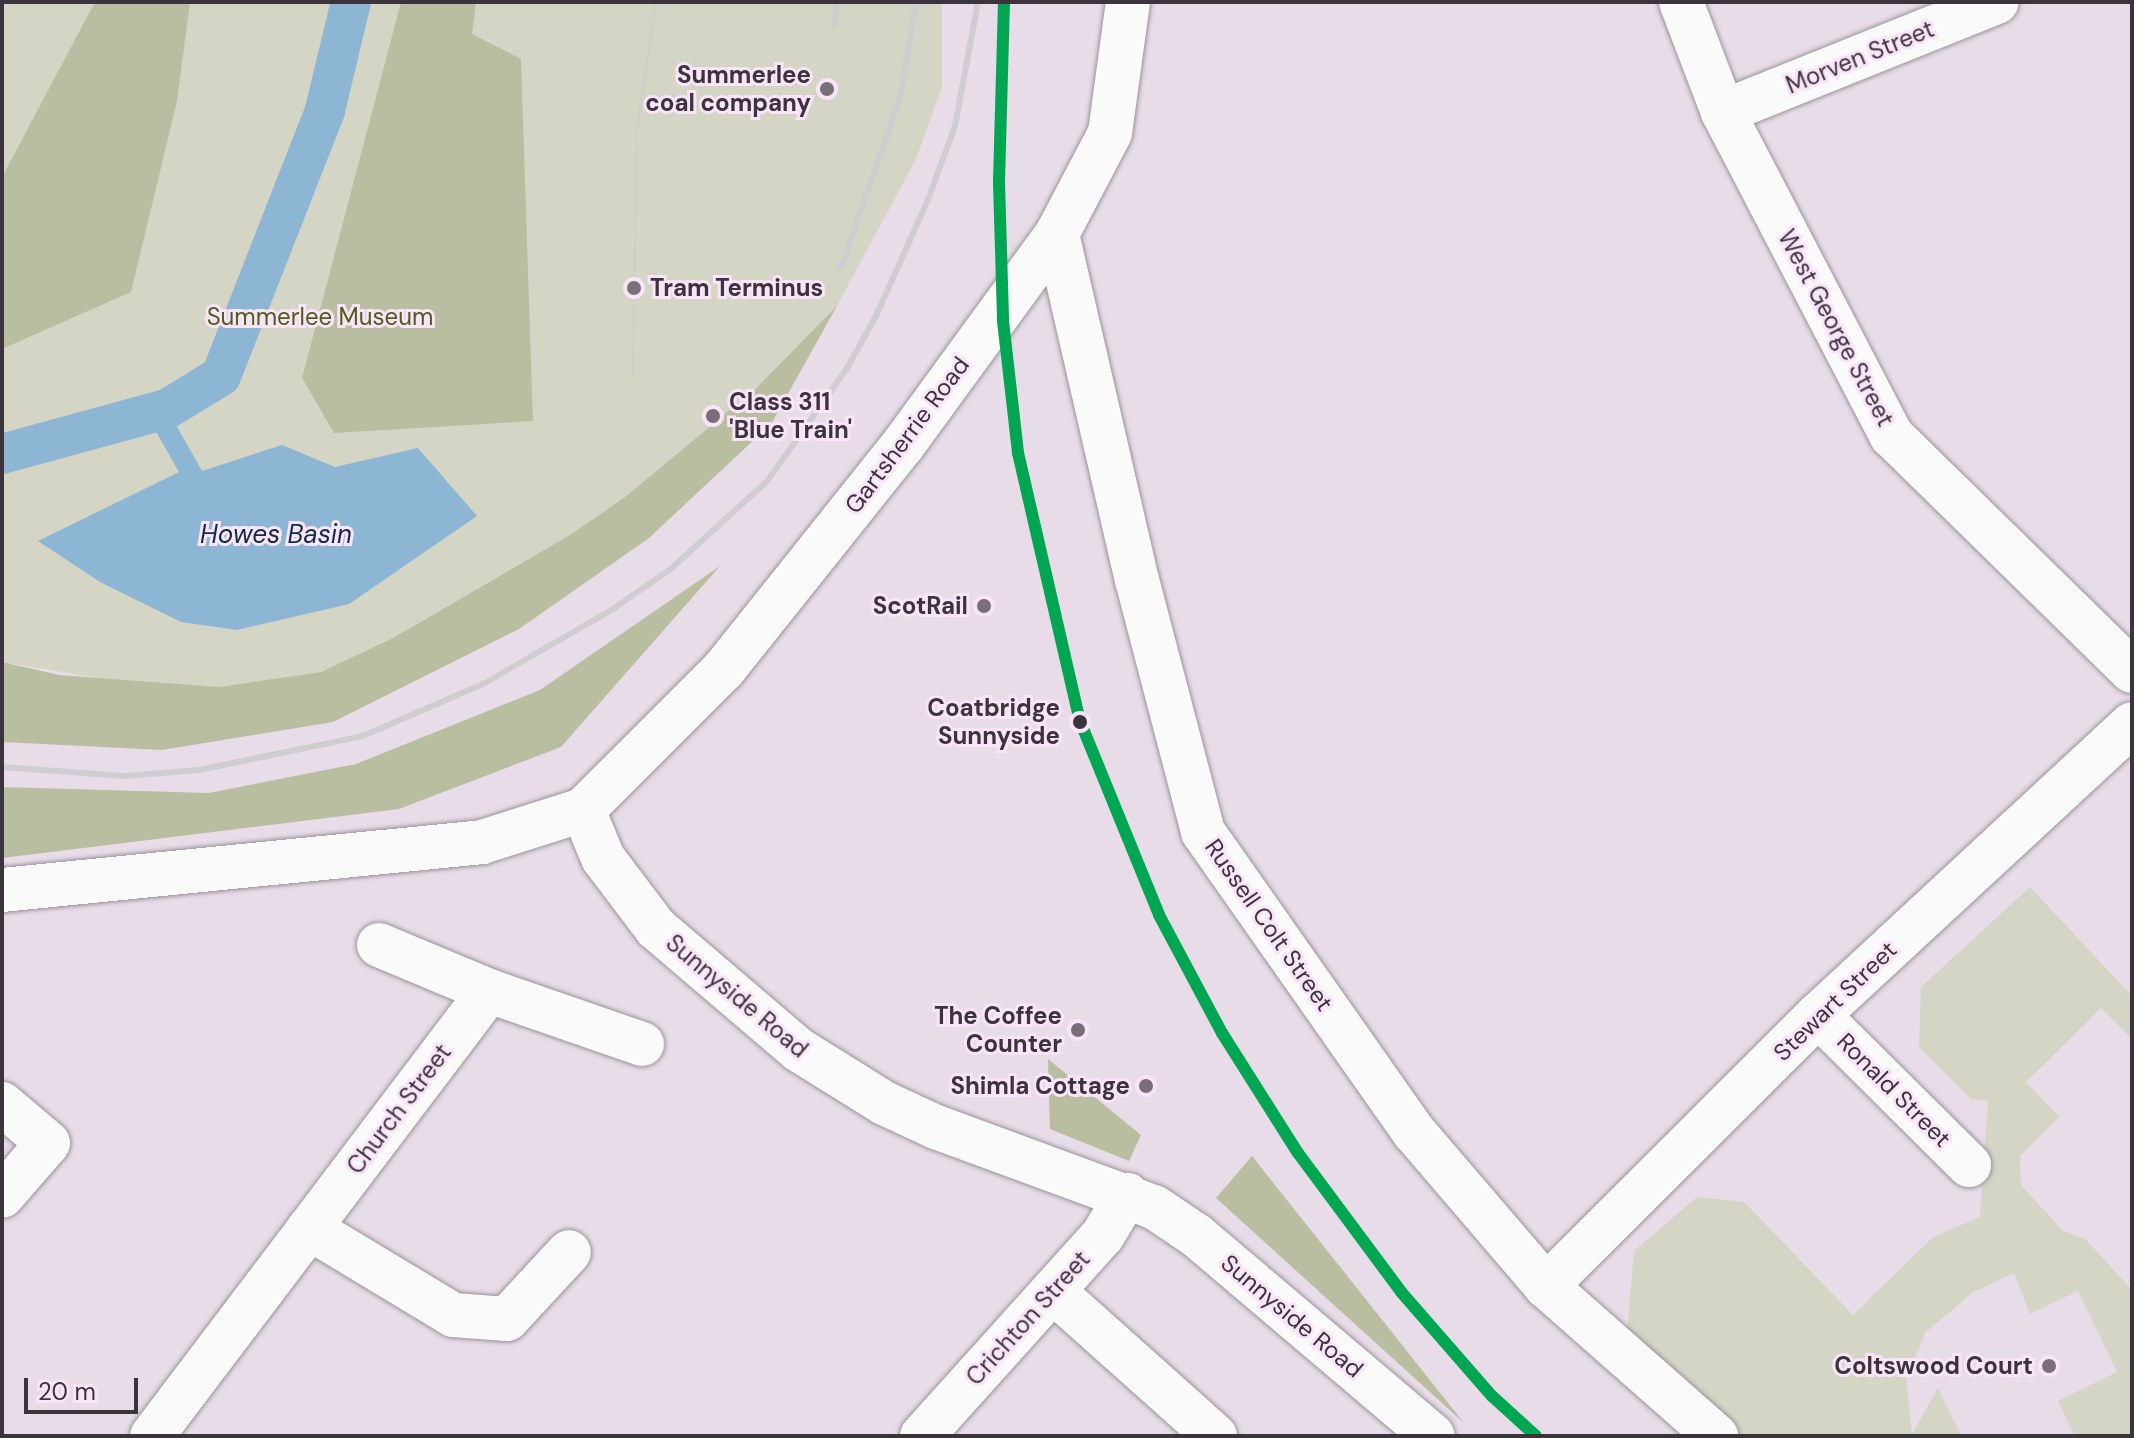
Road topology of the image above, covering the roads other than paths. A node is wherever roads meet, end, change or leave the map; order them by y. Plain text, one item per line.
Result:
1 (1128, 2) edge
2 (1681, 2) edge
3 (1997, 2) edge
4 (1723, 112) junction
5 (1046, 249) junction
6 (2132, 671) edge
7 (2132, 724) edge
8 (583, 810) junction
9 (2, 890) edge
10 (379, 945) dead end
11 (489, 991) junction
12 (1818, 1015) junction
13 (642, 1044) dead end
14 (2, 1104) edge
15 (1969, 1165) dead end
16 (1127, 1195) junction
17 (2, 1196) edge
18 (309, 1228) junction
19 (569, 1252) dead end
20 (1546, 1286) junction
21 (1054, 1292) junction
22 (152, 1436) edge
23 (922, 1436) edge
24 (1215, 1436) edge
25 (1433, 1436) edge
26 (1716, 1436) edge

1 - 5 street, Gartsherrie Road
2 - 4 street, West George Street
3 - 4 street, Morven Street
4 - 6 street, West George Street
5 - 8 street, Gartsherrie Road
5 - 20 street, Russell Colt Street
7 - 12 street, Stewart Street
8 - 9 street
8 - 16 street, Sunnyside Road
10 - 11 street
11 - 13 street
11 - 18 street, Church Street
12 - 15 street, Ronald Street
12 - 20 street, Stewart Street
14 - 17 street
16 - 21 street, Crichton Street
16 - 25 street, Sunnyside Road
18 - 19 street
18 - 22 street, Church Street
20 - 26 street, Russell Colt Street
21 - 23 street, Crichton Street
21 - 24 street

